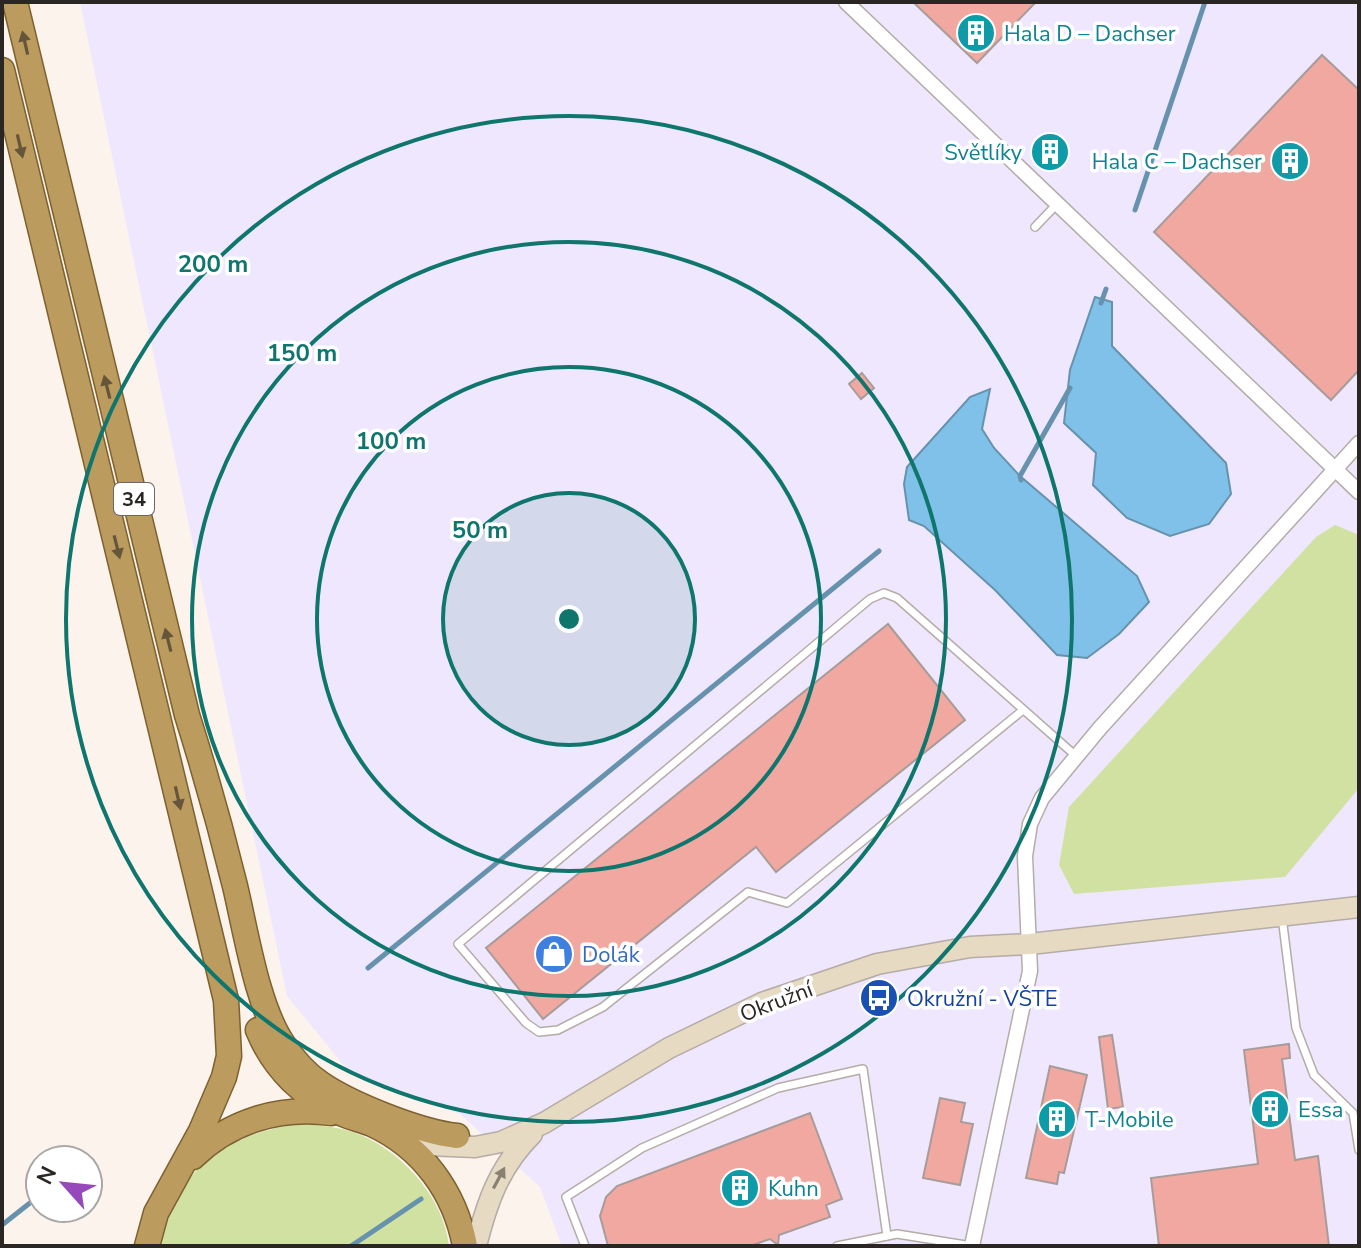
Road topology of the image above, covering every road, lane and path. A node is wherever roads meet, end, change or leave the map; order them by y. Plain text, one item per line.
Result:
1 (15, 2) edge
2 (846, 2) edge
3 (2, 70) edge
4 (1057, 204) junction
5 (1035, 227) dead end
6 (1359, 443) edge
7 (1336, 469) junction
8 (1359, 492) edge
9 (1023, 710) junction
10 (187, 715) junction
11 (1076, 756) junction
12 (1359, 907) edge
13 (1282, 914) junction
14 (1030, 944) junction
15 (602, 1087) junction
16 (343, 1114) junction
17 (544, 1123) junction
18 (457, 1136) joint
19 (403, 1144) junction
20 (1359, 1150) edge
21 (183, 1168) junction
22 (887, 1236) junction
23 (147, 1246) edge
24 (465, 1246) edge
25 (476, 1246) edge
26 (585, 1246) edge
27 (837, 1246) edge
28 (972, 1246) edge

10 -> 1 highway, 34
2 - 4 street
3 -> 21 highway, 34
4 - 5 lane
4 - 7 street
6 - 7 street
7 - 8 street
7 - 11 street
9 - 9 lane
9 - 11 lane
10 - 16 highway
10 - 18 highway
11 - 14 street
12 - 13 main road, Okružní
13 - 14 main road, Okružní
13 - 20 lane
14 - 15 main road, Okružní
14 - 28 street
15 - 17 main road, Okružní
15 - 18 main road
16 - 19 highway, 34
16 - 21 highway, 34
17 - 19 main road, Okružní
25 -> 17 main road, Okružní
19 - 24 highway, 34
21 - 23 highway, 34
22 - 26 lane
22 - 27 lane
22 - 28 lane

